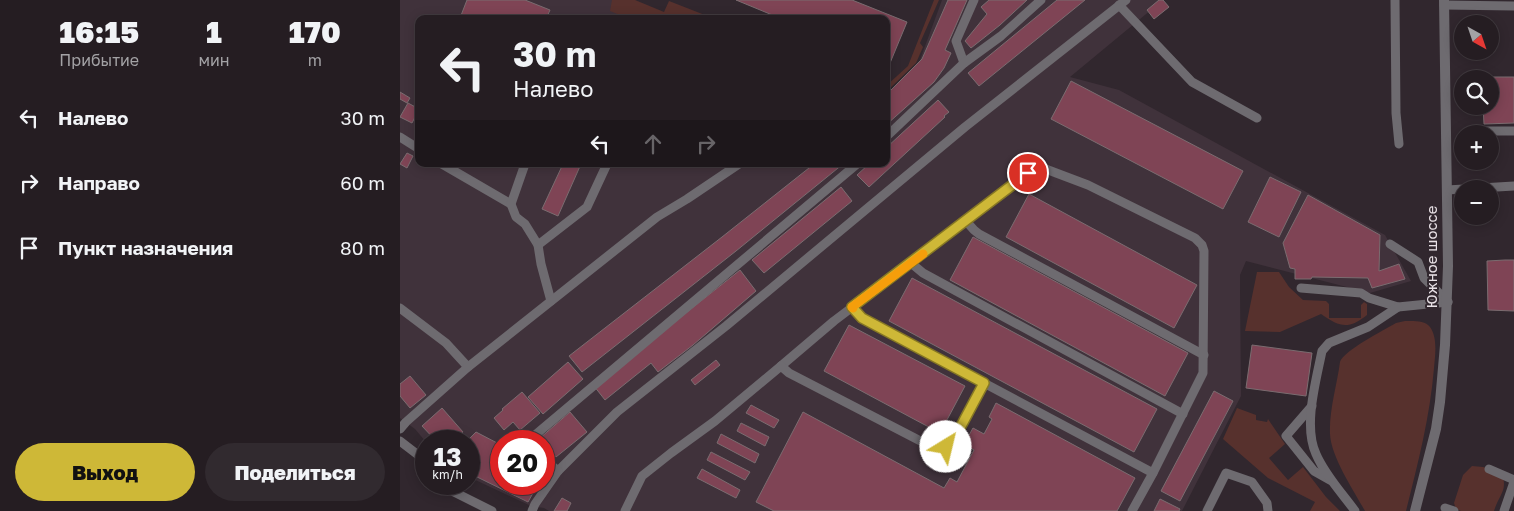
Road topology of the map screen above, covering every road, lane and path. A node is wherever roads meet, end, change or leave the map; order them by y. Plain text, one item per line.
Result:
1 (974, 0) edge
2 (1041, 0) edge
3 (1395, 0) edge
4 (1444, 2) edge
5 (1123, 3) edge
6 (1514, 6) edge
7 (964, 64) junction
8 (1256, 118) dead end
9 (1499, 131) edge
10 (1514, 131) edge
11 (890, 133) edge
12 (400, 137) edge
13 (1399, 144) dead end
14 (415, 146) edge
15 (447, 167) edge
16 (524, 167) edge
17 (606, 167) edge
18 (735, 167) edge
19 (853, 167) edge
20 (1514, 186) edge
21 (1447, 190) junction
22 (511, 204) junction
23 (966, 221) junction
24 (1390, 244) dead end
25 (538, 245) junction
26 (911, 263) junction
27 (1301, 288) dead end
28 (551, 301) junction
29 (1448, 302) junction
30 (852, 307) junction
31 (1398, 307) junction
32 (400, 308) edge
33 (1204, 355) junction
34 (781, 366) junction
35 (468, 367) junction
36 (984, 383) junction
37 (1312, 406) junction
38 (1183, 414) junction
39 (400, 429) edge
40 (541, 430) edge
41 (400, 442) edge
42 (415, 453) edge
43 (555, 468) edge
44 (1489, 469) dead end
45 (558, 471) junction
46 (1153, 473) junction
47 (1514, 481) edge
48 (1334, 482) junction
49 (460, 495) edge
50 (1444, 508) dead end
51 (492, 511) edge
52 (532, 511) edge
53 (625, 511) edge
54 (1132, 511) edge
55 (1207, 511) edge
56 (1268, 511) edge
57 (1355, 511) edge
58 (1415, 511) edge
59 (1454, 511) edge
60 (1504, 511) edge

1 - 7 lane
2 - 7 lane
3 - 13 lane
4 - 6 lane
4 - 21 street, Южное шоссе
5 - 8 lane
5 - 45 lane
7 - 11 lane
9 - 10 lane
12 - 14 lane
15 - 22 lane
16 - 22 lane
17 - 25 lane
18 - 28 lane
19 - 40 lane
20 - 21 lane
21 - 29 street, Южное шоссе
22 - 25 lane
23 - 26 lane
23 - 33 lane
23 - 33 lane
24 - 29 lane
25 - 28 lane
26 - 30 lane
26 - 38 lane
27 - 31 lane
28 - 35 lane
29 - 31 lane
29 - 58 street, Южное шоссе
30 - 34 lane
30 - 36 lane
31 - 37 lane
32 - 35 lane
33 - 38 lane
34 - 36 lane
34 - 53 lane
35 - 39 lane
36 - 46 lane
37 - 48 lane
37 - 48 lane
38 - 46 lane
41 - 42 lane
43 - 45 lane
44 - 47 lane
45 - 52 lane
46 - 54 lane
47 - 60 lane
48 - 57 lane
49 - 51 lane
50 - 59 lane
55 - 56 lane

